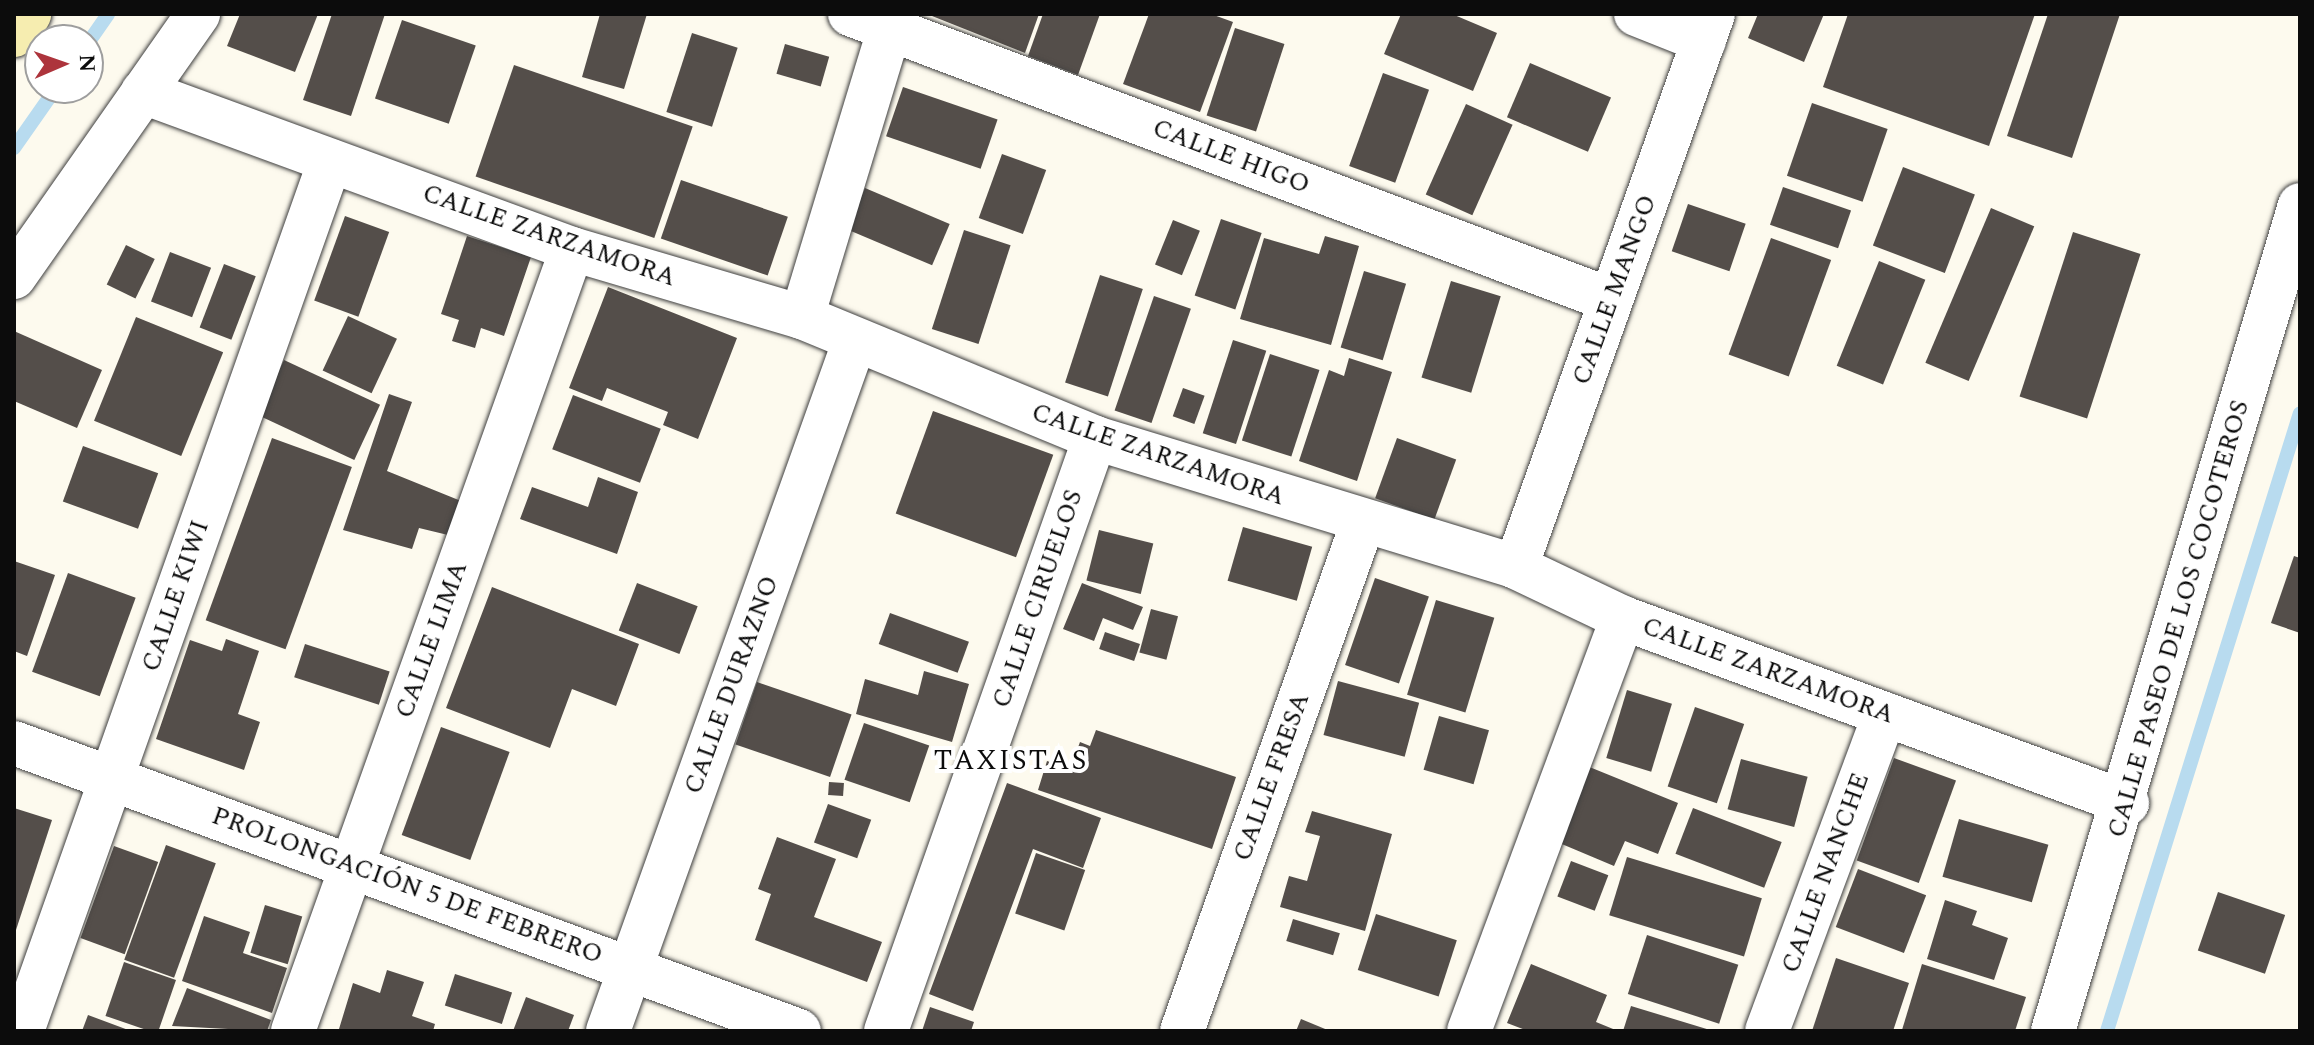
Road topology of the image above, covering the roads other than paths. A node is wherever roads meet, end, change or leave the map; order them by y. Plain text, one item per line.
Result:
1 (29, 14) edge
2 (198, 14) edge
3 (1636, 14) edge
4 (877, 19) edge
5 (1709, 27) edge
6 (14, 35) edge
7 (143, 92) junction
8 (330, 161) junction
9 (2300, 205) edge
10 (572, 249) junction
11 (14, 277) edge
12 (1611, 300) junction
13 (802, 317) junction
14 (855, 340) junction
15 (1095, 438) junction
16 (1363, 522) junction
17 (1516, 567) junction
18 (1623, 618) junction
19 (1885, 714) junction
20 (14, 743) edge
21 (112, 779) junction
22 (2127, 803) junction
23 (351, 867) junction
24 (631, 966) junction
25 (22, 1031) edge
26 (293, 1031) edge
27 (608, 1031) edge
28 (799, 1031) edge
29 (886, 1031) edge
30 (1182, 1031) edge
31 (1469, 1031) edge
32 (1767, 1031) edge
33 (2053, 1031) edge

1 - 6 street
2 - 7 street
3 - 5 street
4 - 12 street, CALLE HIGO
4 - 13 street
5 - 12 street, CALLE MANGO
7 - 8 street, CALLE ZARZAMORA
7 - 11 street
8 - 10 street, CALLE ZARZAMORA
8 - 21 street, CALLE KIWI
9 - 22 street, CALLE PASEO DE LOS COCOTEROS
10 - 13 street, CALLE ZARZAMORA
10 - 23 street, CALLE LIMA
12 - 17 street, CALLE MANGO
13 - 14 street, CALLE ZARZAMORA
14 - 15 street, CALLE ZARZAMORA
14 - 24 street, CALLE DURAZNO
15 - 16 street, CALLE ZARZAMORA
15 - 29 street, CALLE CIRUELOS
16 - 17 street, CALLE ZARZAMORA
16 - 30 street, CALLE FRESA
17 - 18 street, CALLE ZARZAMORA
18 - 19 street, CALLE ZARZAMORA
18 - 31 street
19 - 22 street, CALLE ZARZAMORA
19 - 32 street, CALLE NANCHE
20 - 21 street, PROLONGACIÓN 5 DE FEBRERO
21 - 23 street, PROLONGACIÓN 5 DE FEBRERO
21 - 25 street, CALLE KIWI
22 - 33 street, CALLE PASEO DE LOS COCOTEROS
23 - 24 street, PROLONGACIÓN 5 DE FEBRERO
23 - 26 street, CALLE LIMA
24 - 27 street, CALLE DURAZNO
24 - 28 street, PROLONGACIÓN 5 DE FEBRERO

